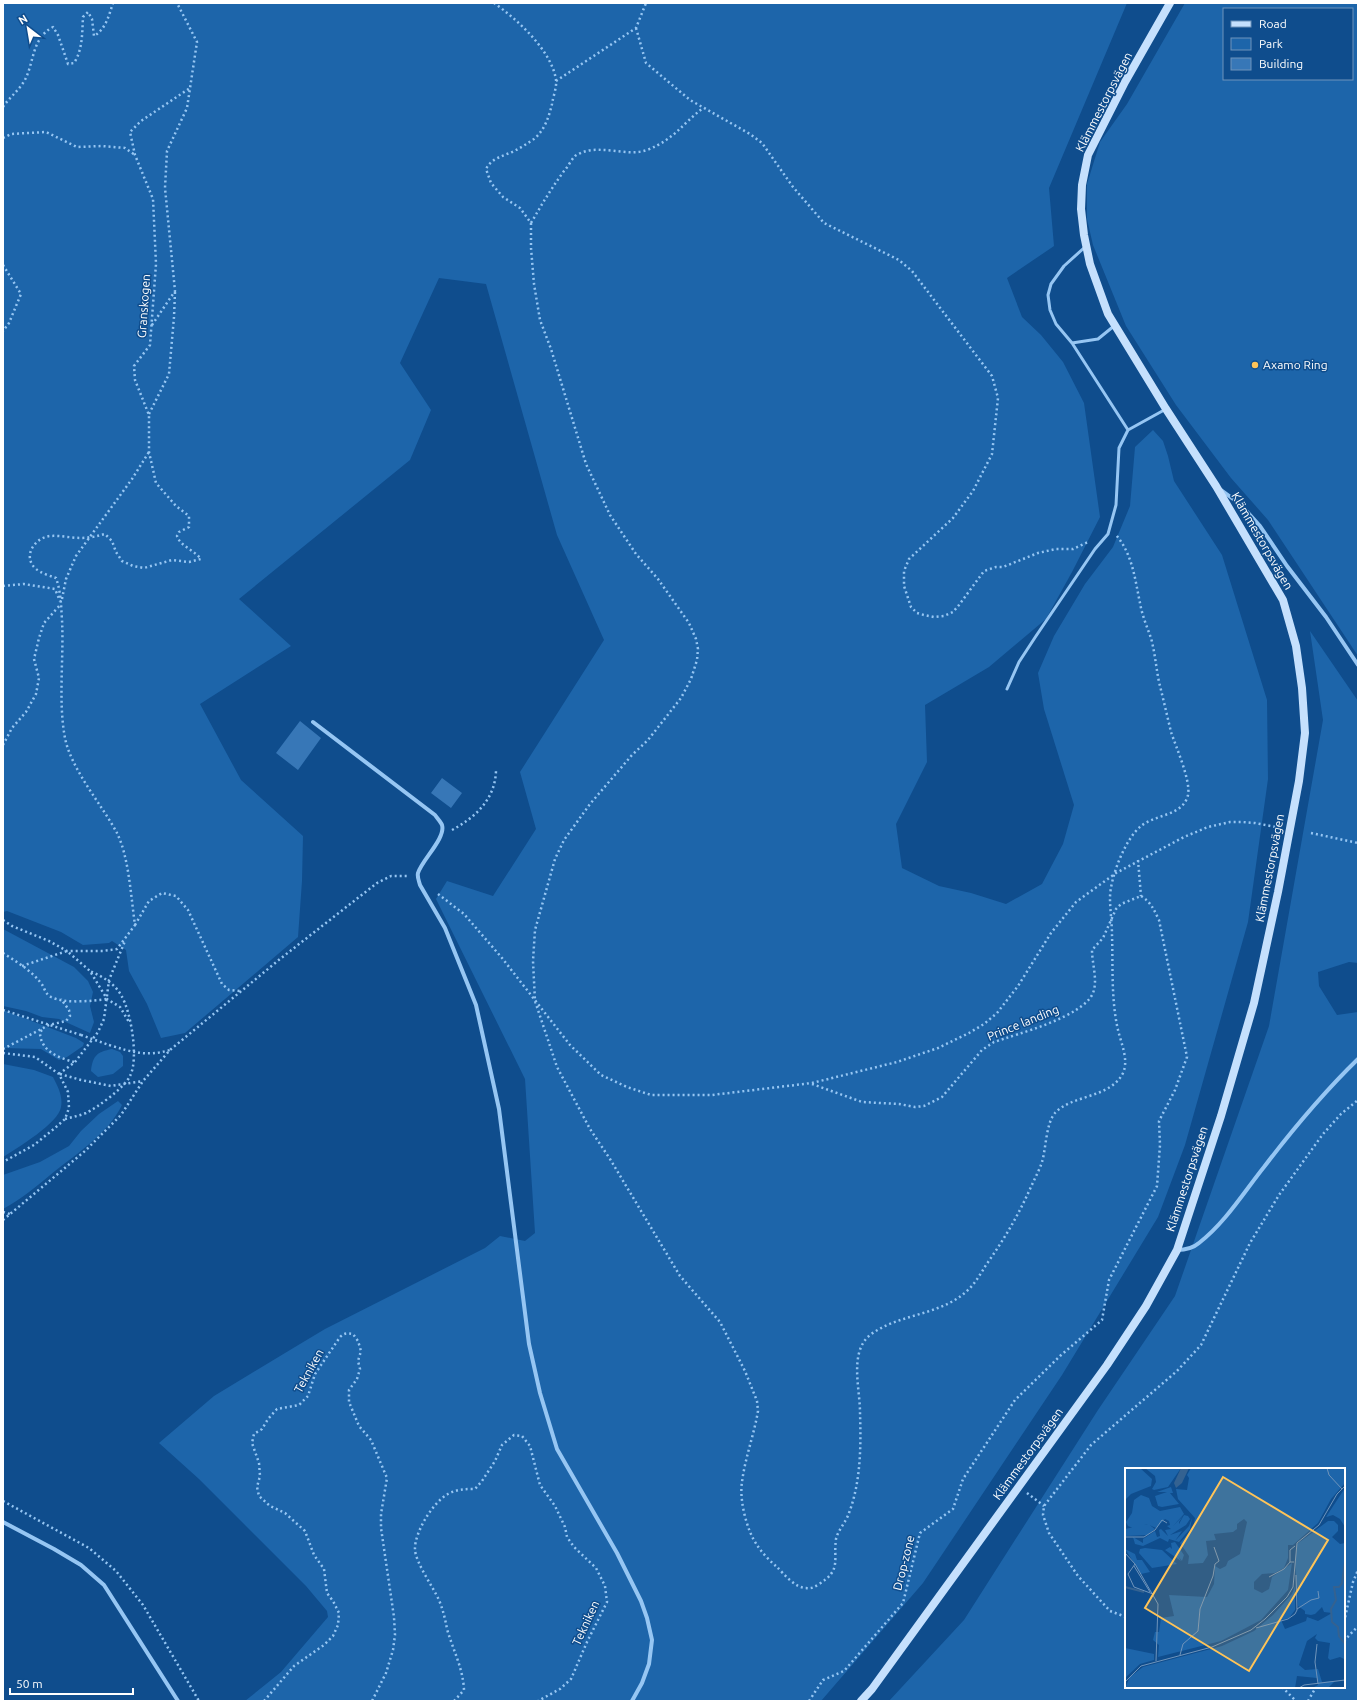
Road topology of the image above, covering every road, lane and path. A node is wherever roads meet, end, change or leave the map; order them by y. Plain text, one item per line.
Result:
1 (113, 3) edge
2 (177, 3) edge
3 (494, 3) edge
4 (646, 3) edge
5 (1170, 3) edge
6 (636, 28) junction
7 (556, 81) junction
8 (190, 88) junction
9 (3, 107) edge
10 (703, 108) junction
11 (3, 138) edge
12 (135, 155) junction
13 (531, 223) junction
14 (1086, 246) junction
15 (3, 265) edge
16 (175, 291) junction
17 (152, 325) junction
18 (1115, 326) junction
19 (3, 331) edge
20 (1072, 343) junction
21 (1166, 409) junction
22 (149, 415) junction
23 (1128, 430) junction
24 (148, 452) junction
25 (1216, 486) junction
26 (1108, 534) junction
27 (90, 538) junction
28 (3, 586) edge
29 (61, 604) junction
30 (1358, 665) edge
31 (1007, 689) dead end
32 (313, 722) dead end
33 (3, 745) edge
34 (496, 770) dead end
35 (1276, 827) dead end
36 (1311, 833) dead end
37 (440, 838) junction
38 (1358, 843) edge
39 (1138, 860) junction
40 (1116, 873) junction
41 (418, 878) junction
42 (435, 892) dead end
43 (1141, 896) junction
44 (1112, 915) junction
45 (3, 920) edge
46 (135, 925) junction
47 (67, 951) junction
48 (3, 953) edge
49 (22, 966) junction
50 (90, 971) junction
51 (109, 980) junction
52 (242, 991) junction
53 (61, 999) junction
54 (107, 999) junction
55 (535, 1001) junction
56 (3, 1010) edge
57 (49, 1025) junction
58 (131, 1026) junction
59 (3, 1049) edge
60 (170, 1050) junction
61 (3, 1053) edge
62 (134, 1053) junction
63 (1358, 1059) edge
64 (75, 1062) junction
65 (59, 1074) junction
66 (143, 1081) junction
67 (812, 1083) junction
68 (124, 1084) junction
69 (1358, 1100) edge
70 (65, 1119) junction
71 (3, 1162) edge
72 (3, 1213) edge
73 (10, 1214) junction
74 (3, 1220) edge
75 (1176, 1250) junction
76 (1020, 1487) junction
77 (1044, 1506) junction
78 (3, 1522) edge
79 (1358, 1570) edge
80 (1125, 1617) edge
81 (1345, 1618) edge
82 (1358, 1626) edge
83 (1345, 1640) edge
84 (1283, 1688) edge
85 (1315, 1688) edge
86 (178, 1701) edge
87 (264, 1701) edge
88 (372, 1701) edge
89 (454, 1701) edge
90 (538, 1701) edge
91 (632, 1701) edge
92 (809, 1701) edge
93 (861, 1701) edge
94 (1296, 1701) edge
95 (1308, 1701) edge

1 - 9 path
2 - 8 path
3 - 7 path
4 - 6 path
5 - 14 street, Klämmestorpsvägen
6 - 7 path
6 - 10 path
7 - 13 path
8 - 12 path, Granskogen
8 - 16 path
10 - 13 path
10 - 26 path
11 - 12 path
12 - 17 path, Granskogen
13 - 55 path
14 - 18 street, Klämmestorpsvägen
14 - 20 lane
15 - 19 path
16 - 17 path
16 - 22 path
17 - 22 path, Granskogen
18 - 20 lane
18 - 21 street, Klämmestorpsvägen
20 - 23 lane
21 - 23 lane
21 - 25 street, Klämmestorpsvägen
22 - 24 path, Granskogen
23 - 26 lane
24 - 27 path
24 - 27 path, Granskogen
25 - 30 street
25 - 75 street, Klämmestorpsvägen
26 - 31 lane
26 - 40 path
27 - 29 path
27 - 29 path
28 - 29 path
29 - 33 path
29 - 46 path
32 - 37 street
34 - 37 path
35 - 39 path
36 - 38 path
37 - 41 street
39 - 40 path
39 - 43 path
40 - 44 path
40 - 67 path
41 - 52 path
41 - 91 street
42 - 55 path
43 - 44 path, Prince landing
43 - 92 path, Drop-zone
44 - 55 path
44 - 67 path, Prince landing
45 - 47 path
46 - 47 path
46 - 51 path
46 - 52 path
47 - 49 path
47 - 50 path
48 - 49 path
49 - 53 path
50 - 51 path
50 - 54 path
51 - 54 path
51 - 58 path
52 - 60 path
53 - 54 path
53 - 57 path
54 - 58 path
54 - 64 path
55 - 67 path
56 - 57 path
57 - 59 path
57 - 62 path, bridge
57 - 64 path
58 - 62 path
60 - 62 path
60 - 66 path
61 - 65 path
62 - 68 path
63 - 75 street
64 - 65 path
65 - 68 path
65 - 70 path
66 - 68 path
66 - 73 path
68 - 70 path
69 - 77 path
70 - 71 path
72 - 73 path
73 - 74 path
75 - 76 street, Klämmestorpsvägen
76 - 77 path
76 - 93 street, Klämmestorpsvägen
77 - 80 path
78 - 86 street
79 - 81 path
82 - 83 path
84 - 94 path
85 - 95 path
87 - 88 path, Tekniken
89 - 90 path, Tekniken

